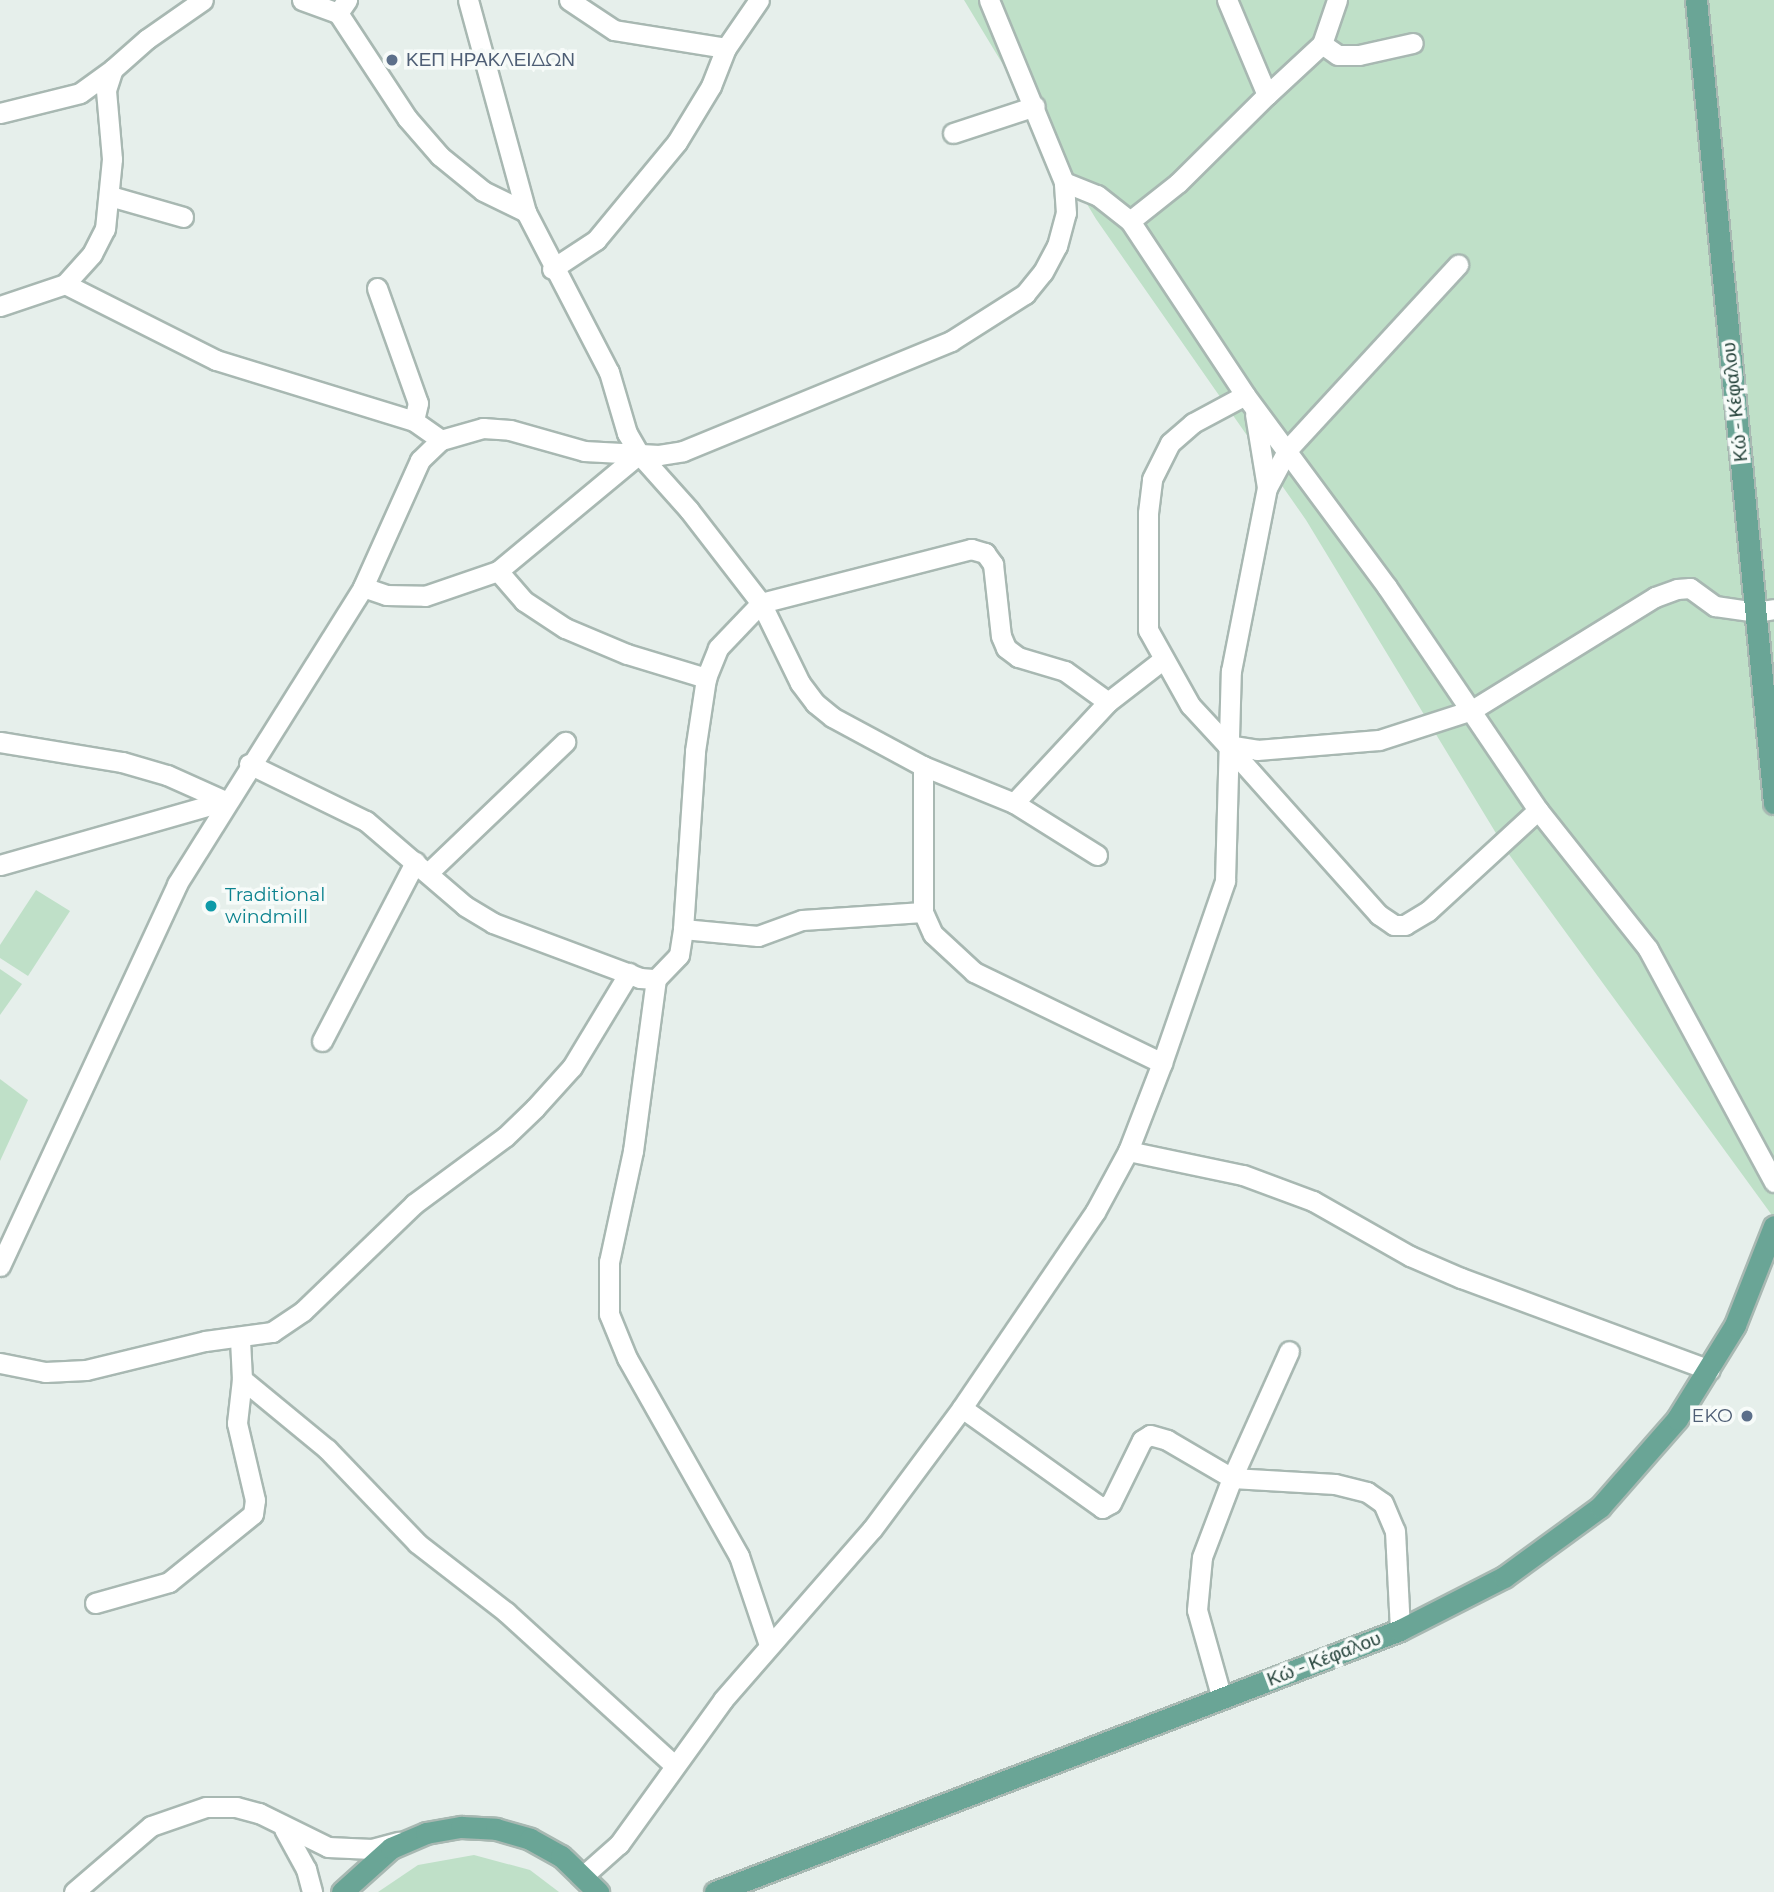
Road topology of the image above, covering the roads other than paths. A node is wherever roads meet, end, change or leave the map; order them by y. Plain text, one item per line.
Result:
1 (202, 0) edge
2 (302, 0) edge
3 (468, 0) edge
4 (569, 0) edge
5 (759, 0) edge
6 (989, 0) edge
7 (1227, 0) edge
8 (1337, 0) edge
9 (1696, 0) edge
10 (342, 6) edge
11 (1413, 43) dead end
12 (1322, 44) junction
13 (726, 48) junction
14 (113, 69) junction
15 (1267, 96) junction
16 (1035, 106) junction
17 (0, 113) edge
18 (953, 133) dead end
19 (1064, 182) junction
20 (110, 197) junction
21 (526, 212) junction
22 (183, 217) dead end
23 (1130, 221) junction
24 (1458, 265) dead end
25 (552, 269) junction
26 (65, 284) junction
27 (377, 288) dead end
28 (0, 306) edge
29 (1248, 400) junction
30 (414, 421) junction
31 (441, 440) junction
32 (1288, 449) junction
33 (639, 454) junction
34 (1267, 488) junction
35 (498, 571) junction
36 (363, 587) junction
37 (761, 603) junction
38 (1765, 610) edge
39 (1161, 661) junction
40 (706, 678) junction
41 (1108, 702) junction
42 (1472, 710) junction
43 (565, 741) dead end
44 (0, 742) edge
45 (1227, 745) junction
46 (249, 764) junction
47 (923, 766) junction
48 (225, 801) junction
49 (1014, 803) junction
50 (1774, 803) edge
51 (1538, 810) junction
52 (1097, 855) dead end
53 (0, 865) edge
54 (421, 868) junction
55 (923, 912) junction
56 (683, 929) junction
57 (629, 973) junction
58 (656, 979) junction
59 (322, 1041) dead end
60 (1162, 1063) junction
61 (1128, 1152) junction
62 (1774, 1182) edge
63 (1774, 1226) edge
64 (0, 1266) edge
65 (240, 1339) junction
66 (1289, 1352) dead end
67 (0, 1363) edge
68 (1710, 1370) junction
69 (243, 1379) junction
70 (962, 1408) junction
71 (1232, 1478) junction
72 (96, 1603) dead end
73 (1400, 1630) junction
74 (769, 1644) junction
75 (1222, 1699) junction
76 (674, 1765) junction
77 (284, 1829) junction
78 (409, 1839) junction
79 (594, 1887) edge
80 (74, 1892) edge
81 (312, 1892) edge
82 (342, 1892) edge
83 (715, 1892) edge

1 - 14 street
2 - 10 street
3 - 21 street
4 - 13 street
5 - 13 street
6 - 16 street
7 - 15 street
8 - 12 street
9 - 38 main road, Κώ - Κέφαλου
10 - 21 street
11 - 12 street
12 - 15 street
13 - 25 street
14 - 17 street
14 - 20 street
15 - 23 street
16 - 18 street
16 - 19 street
19 - 23 street
19 - 33 street
20 - 22 street
20 - 26 street
21 - 25 street
23 - 29 street
24 - 32 street
25 - 33 street
26 - 28 street
26 - 30 street
27 - 30 street
29 - 32 street
29 - 34 street
29 - 39 street
30 - 31 street
31 - 33 street
31 - 36 street
32 - 34 street
32 - 42 street
33 - 35 street
33 - 37 street
34 - 45 street
35 - 36 street
35 - 40 street
36 - 46 street
37 - 40 street
37 - 41 street
37 - 47 street
38 - 42 street
38 - 50 main road, Κώ - Κέφαλου
39 - 41 street
39 - 45 street
40 - 56 street
41 - 49 street
42 - 45 street
42 - 51 street
43 - 54 street
44 - 48 street
45 - 51 street
45 - 60 street
46 - 48 street
46 - 54 street
47 - 49 street
47 - 55 street
48 - 53 street
48 - 64 street
49 - 52 street
51 - 62 street
54 - 57 street
54 - 59 street
55 - 56 street
55 - 60 street
56 - 58 street
57 - 58 street
57 - 65 street
58 - 74 street
60 - 61 street
61 - 68 street
61 - 70 street
63 - 68 main road, Κώ - Κέφαλου
65 - 67 street
65 - 69 street
66 - 71 street
68 - 73 main road, Κώ - Κέφαλου
69 - 72 street
69 - 76 street
70 - 71 street
70 - 74 street
71 - 73 street
71 - 75 street
73 - 75 main road, Κώ - Κέφαλου
74 - 76 street
75 - 83 main road, Κώ - Κέφαλου
76 - 79 street
77 - 78 street
77 - 80 street
77 - 81 street
78 - 79 main road
78 - 82 main road

